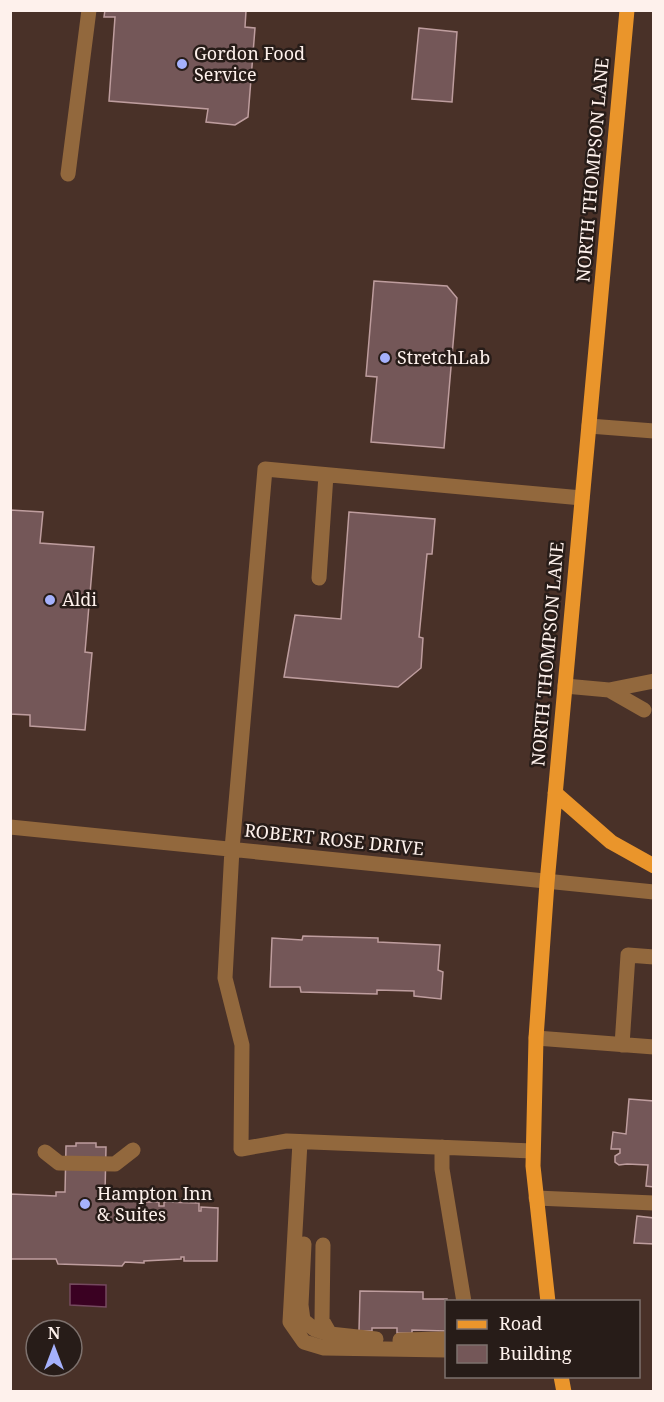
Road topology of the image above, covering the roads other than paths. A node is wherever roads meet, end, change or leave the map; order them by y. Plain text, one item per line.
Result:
1 (89, 10) edge
2 (627, 10) edge
3 (68, 174) dead end
4 (589, 426) junction
5 (654, 431) edge
6 (326, 475) junction
7 (582, 498) junction
8 (319, 578) dead end
9 (654, 681) edge
10 (565, 686) junction
11 (609, 690) junction
12 (644, 710) dead end
13 (555, 793) junction
14 (10, 827) edge
15 (232, 849) junction
16 (654, 866) edge
17 (547, 883) junction
18 (654, 892) edge
19 (654, 957) edge
20 (536, 1038) junction
21 (622, 1045) junction
22 (654, 1047) edge
23 (300, 1142) junction
24 (442, 1148) junction
25 (133, 1150) dead end
26 (533, 1151) junction
27 (45, 1152) dead end
28 (536, 1198) junction
29 (654, 1203) edge
30 (304, 1244) dead end
31 (323, 1245) dead end
32 (464, 1300) edge
33 (548, 1300) edge
34 (330, 1334) junction
35 (445, 1339) edge
36 (445, 1350) edge

1 - 3 street
2 - 4 main road, NORTH THOMPSON LANE
4 - 5 street
4 - 7 main road, NORTH THOMPSON LANE
6 - 7 street
6 - 8 street
6 - 15 street
7 - 10 main road, NORTH THOMPSON LANE
9 - 11 street
10 - 11 street
10 - 13 main road, NORTH THOMPSON LANE
11 - 12 street
13 - 16 main road
13 - 17 main road, NORTH THOMPSON LANE
14 - 15 street, ROBERT ROSE DRIVE
15 - 17 street, ROBERT ROSE DRIVE
15 - 23 street
17 - 18 street, ROBERT ROSE DRIVE
17 - 20 main road, NORTH THOMPSON LANE
19 - 21 street
20 - 21 street
20 - 26 main road, NORTH THOMPSON LANE
21 - 22 street
23 - 24 street
23 - 36 street
24 - 26 street
24 - 32 street
25 - 27 street
26 - 28 main road, NORTH THOMPSON LANE
28 - 29 street
28 - 33 main road, NORTH THOMPSON LANE
30 - 34 street
31 - 34 street
34 - 35 street

